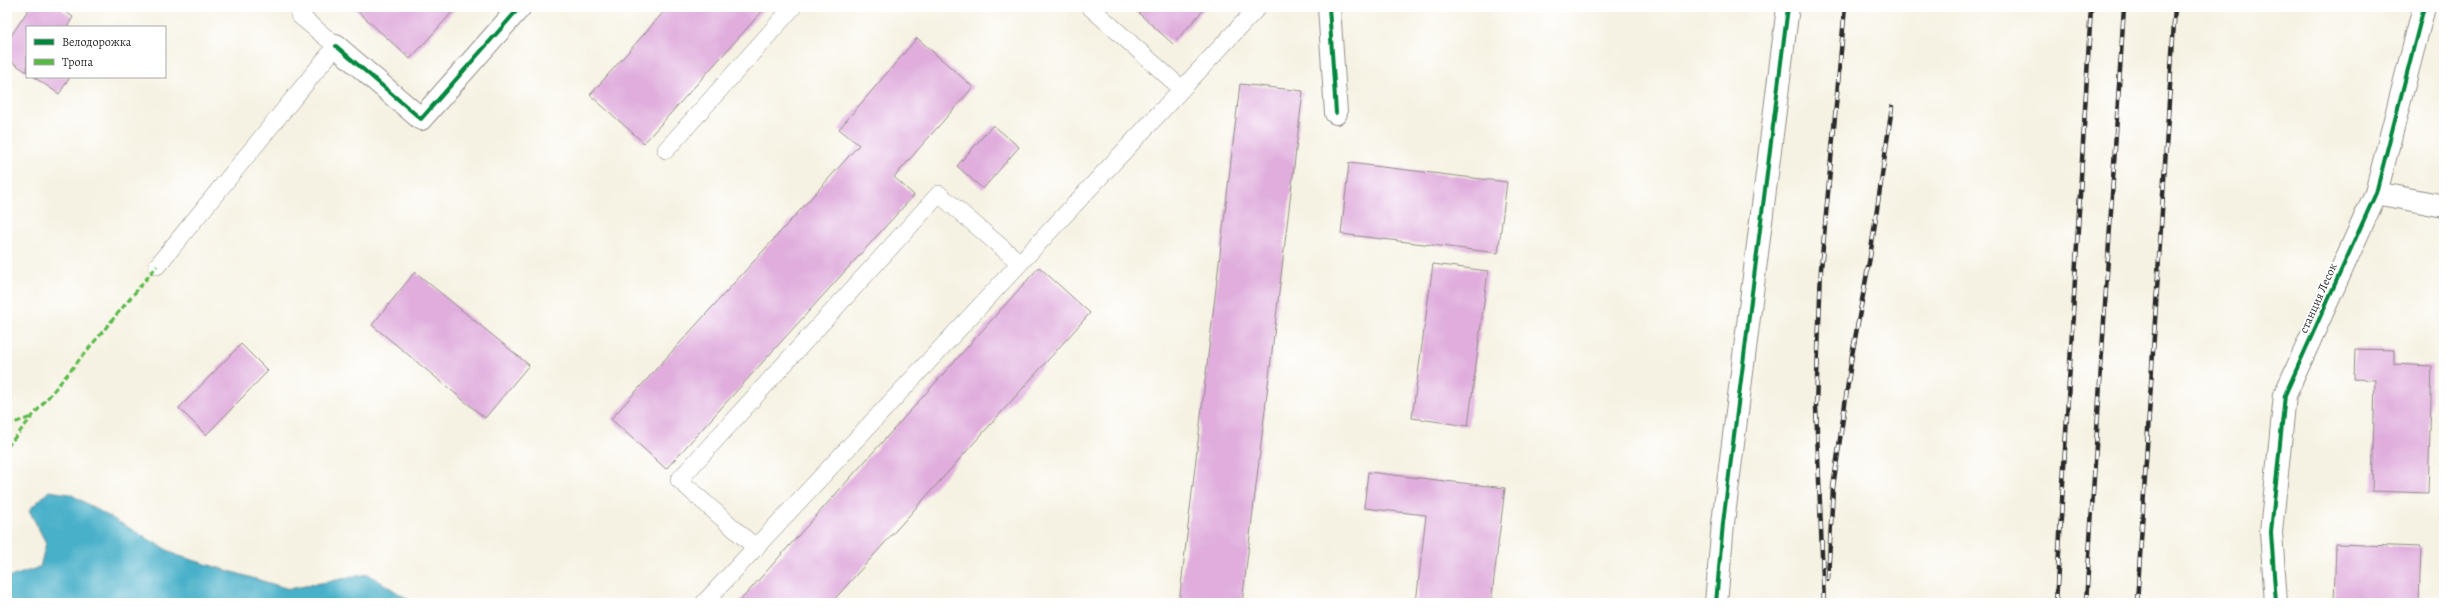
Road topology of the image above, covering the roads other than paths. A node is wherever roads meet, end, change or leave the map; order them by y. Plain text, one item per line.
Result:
1 (306, 7) edge
2 (520, 7) edge
3 (793, 7) edge
4 (1090, 7) edge
5 (1258, 7) edge
6 (1328, 7) edge
7 (1788, 7) edge
8 (2424, 7) edge
9 (336, 46) junction
10 (1182, 89) junction
11 (1336, 113) dead end
12 (666, 150) dead end
13 (2376, 193) junction
14 (2444, 206) edge
15 (1020, 264) junction
16 (157, 266) dead end
17 (756, 548) junction
18 (704, 603) edge
19 (1716, 603) edge
20 (2276, 603) edge

1 - 9 lane
2 - 9 street
3 - 12 lane
4 - 10 lane
5 - 10 lane
6 - 11 street
7 - 19 street
8 - 13 street, станция Лесок
9 - 16 lane
10 - 15 lane
13 - 14 street
13 - 20 street, станция Лесок
15 - 17 lane
15 - 17 lane
17 - 18 lane

